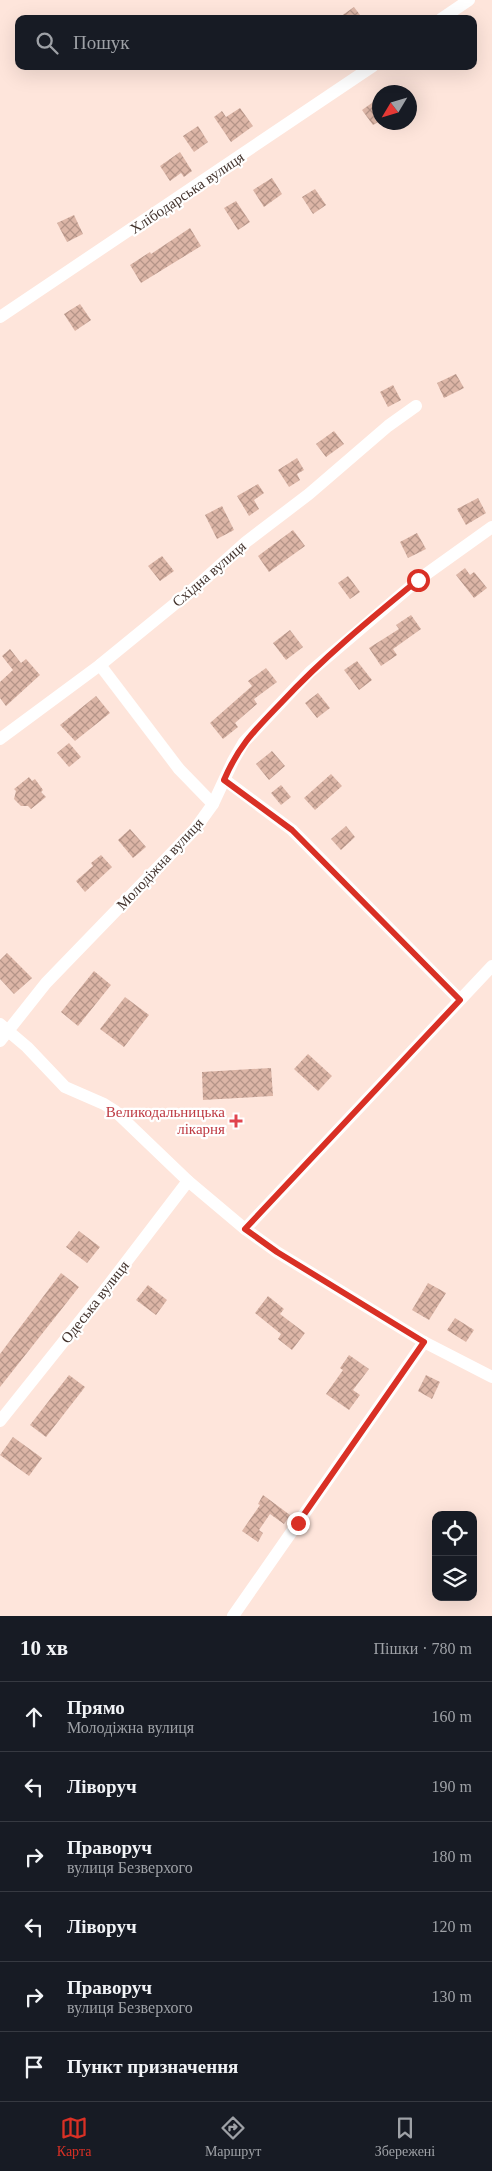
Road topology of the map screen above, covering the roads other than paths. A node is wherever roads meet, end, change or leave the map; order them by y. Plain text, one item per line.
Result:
1 (468, 0) edge
2 (447, 15) edge
3 (366, 70) edge
4 (0, 317) edge
5 (416, 406) dead end
6 (492, 527) edge
7 (100, 665) junction
8 (0, 739) edge
9 (224, 780) junction
10 (212, 804) junction
11 (492, 966) edge
12 (460, 1000) junction
13 (3, 1032) edge
14 (188, 1181) junction
15 (245, 1229) junction
16 (424, 1342) junction
17 (492, 1377) edge
18 (0, 1421) edge
19 (233, 1616) edge

1 - 2 street
3 - 4 street, Хлібодарська вулиця
5 - 7 street, Східна вулиця
6 - 9 street, Молодіжна вулиця
7 - 8 street, Східна вулиця
7 - 10 street
9 - 10 street, Молодіжна вулиця
9 - 12 street
10 - 13 street, Молодіжна вулиця
11 - 12 street
12 - 15 street
13 - 14 street
14 - 15 street
14 - 18 street, Одеська вулиця
15 - 16 street
16 - 17 street
16 - 19 street

